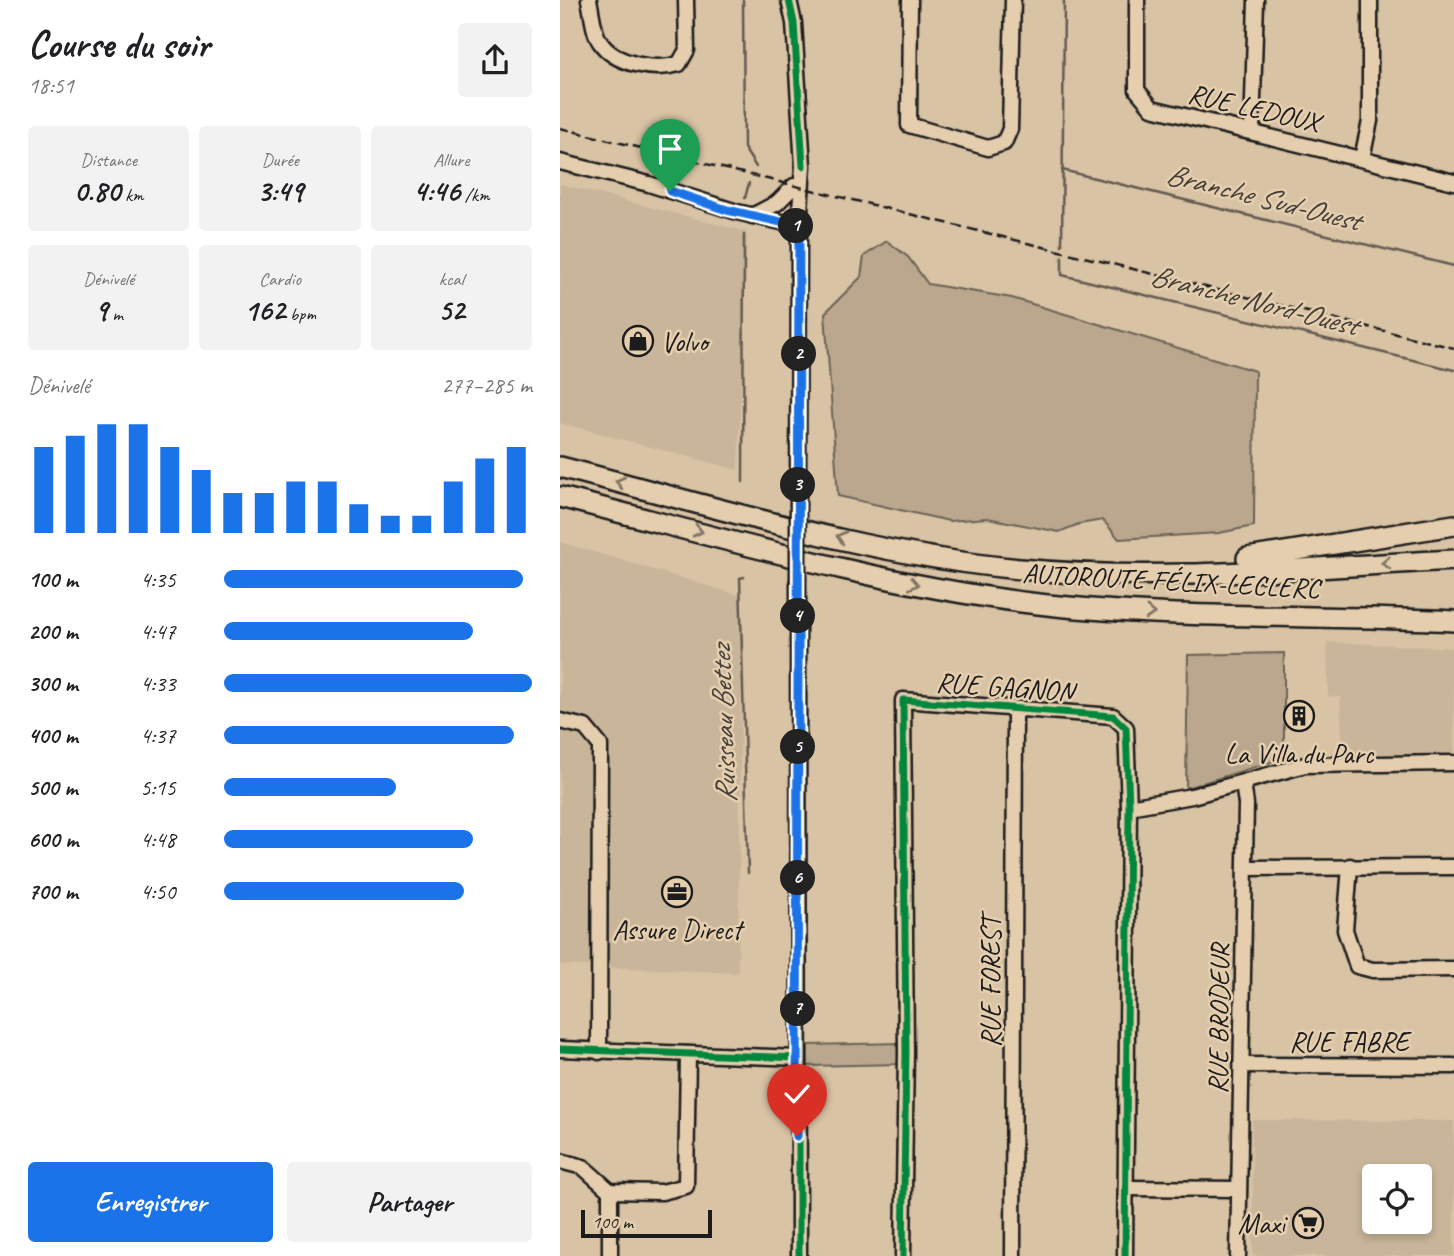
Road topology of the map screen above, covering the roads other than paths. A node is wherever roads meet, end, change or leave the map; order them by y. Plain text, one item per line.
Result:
1 (589, 0) edge
2 (686, 0) edge
3 (789, 0) edge
4 (910, 0) edge
5 (1013, 0) edge
6 (1137, 0) edge
7 (1256, 0) edge
8 (1370, 0) edge
9 (799, 129) junction
10 (1252, 132) junction
11 (1362, 158) junction
12 (560, 162) edge
13 (1454, 182) edge
14 (794, 186) junction
15 (752, 216) junction
16 (799, 226) junction
17 (560, 467) edge
18 (560, 497) edge
19 (1454, 525) edge
20 (1454, 560) edge
21 (1100, 574) junction
22 (1454, 610) edge
23 (1353, 616) junction
24 (1454, 621) edge
25 (1015, 709) junction
26 (560, 720) edge
27 (1454, 763) edge
28 (1243, 783) junction
29 (1129, 807) junction
30 (1350, 866) junction
31 (1454, 867) edge
32 (1245, 868) junction
33 (1454, 969) edge
34 (560, 1049) edge
35 (599, 1052) junction
36 (688, 1054) junction
37 (798, 1058) junction
38 (1243, 1065) junction
39 (1454, 1066) edge
40 (560, 1161) edge
41 (1126, 1188) junction
42 (1237, 1189) junction
43 (610, 1191) junction
44 (610, 1256) edge
45 (799, 1256) edge
46 (903, 1256) edge
47 (1013, 1256) edge
48 (1125, 1256) edge
49 (1238, 1256) edge

1 - 2 street
3 - 9 street
4 - 5 street
6 - 10 street, RUE LEDOUX
7 - 10 street
8 - 11 street
9 - 14 street
9 - 16 street
10 - 11 street, RUE LEDOUX
11 - 13 street, RUE LEDOUX
12 - 15 street
14 - 15 street
14 - 16 street
15 - 16 street
16 - 37 street, bridge
21 -> 17 highway, AUTOROUTE FÉLIX-LECLERC
18 -> 23 highway, AUTOROUTE FÉLIX-LECLERC
19 - 21 highway
20 -> 21 highway, AUTOROUTE FÉLIX-LECLERC
22 - 23 highway
23 - 24 highway, AUTOROUTE FÉLIX-LECLERC
25 - 29 street, RUE GAGNON
25 - 46 street, RUE GAGNON
25 - 47 street, RUE FOREST
26 - 35 street
27 - 28 street
28 - 29 street
28 - 32 street, RUE BRODEUR
29 - 41 street, RUE GAGNON
30 - 31 street
30 - 32 street
30 - 33 street
32 - 38 street, RUE BRODEUR
34 - 35 street
35 - 36 street
36 - 37 street
36 - 43 street
37 - 45 street
38 - 39 street, RUE FABRE
38 - 42 street, RUE BRODEUR
40 - 43 street
41 - 42 street
41 - 48 street, RUE GAGNON
42 - 49 street, RUE BRODEUR
43 - 44 street

